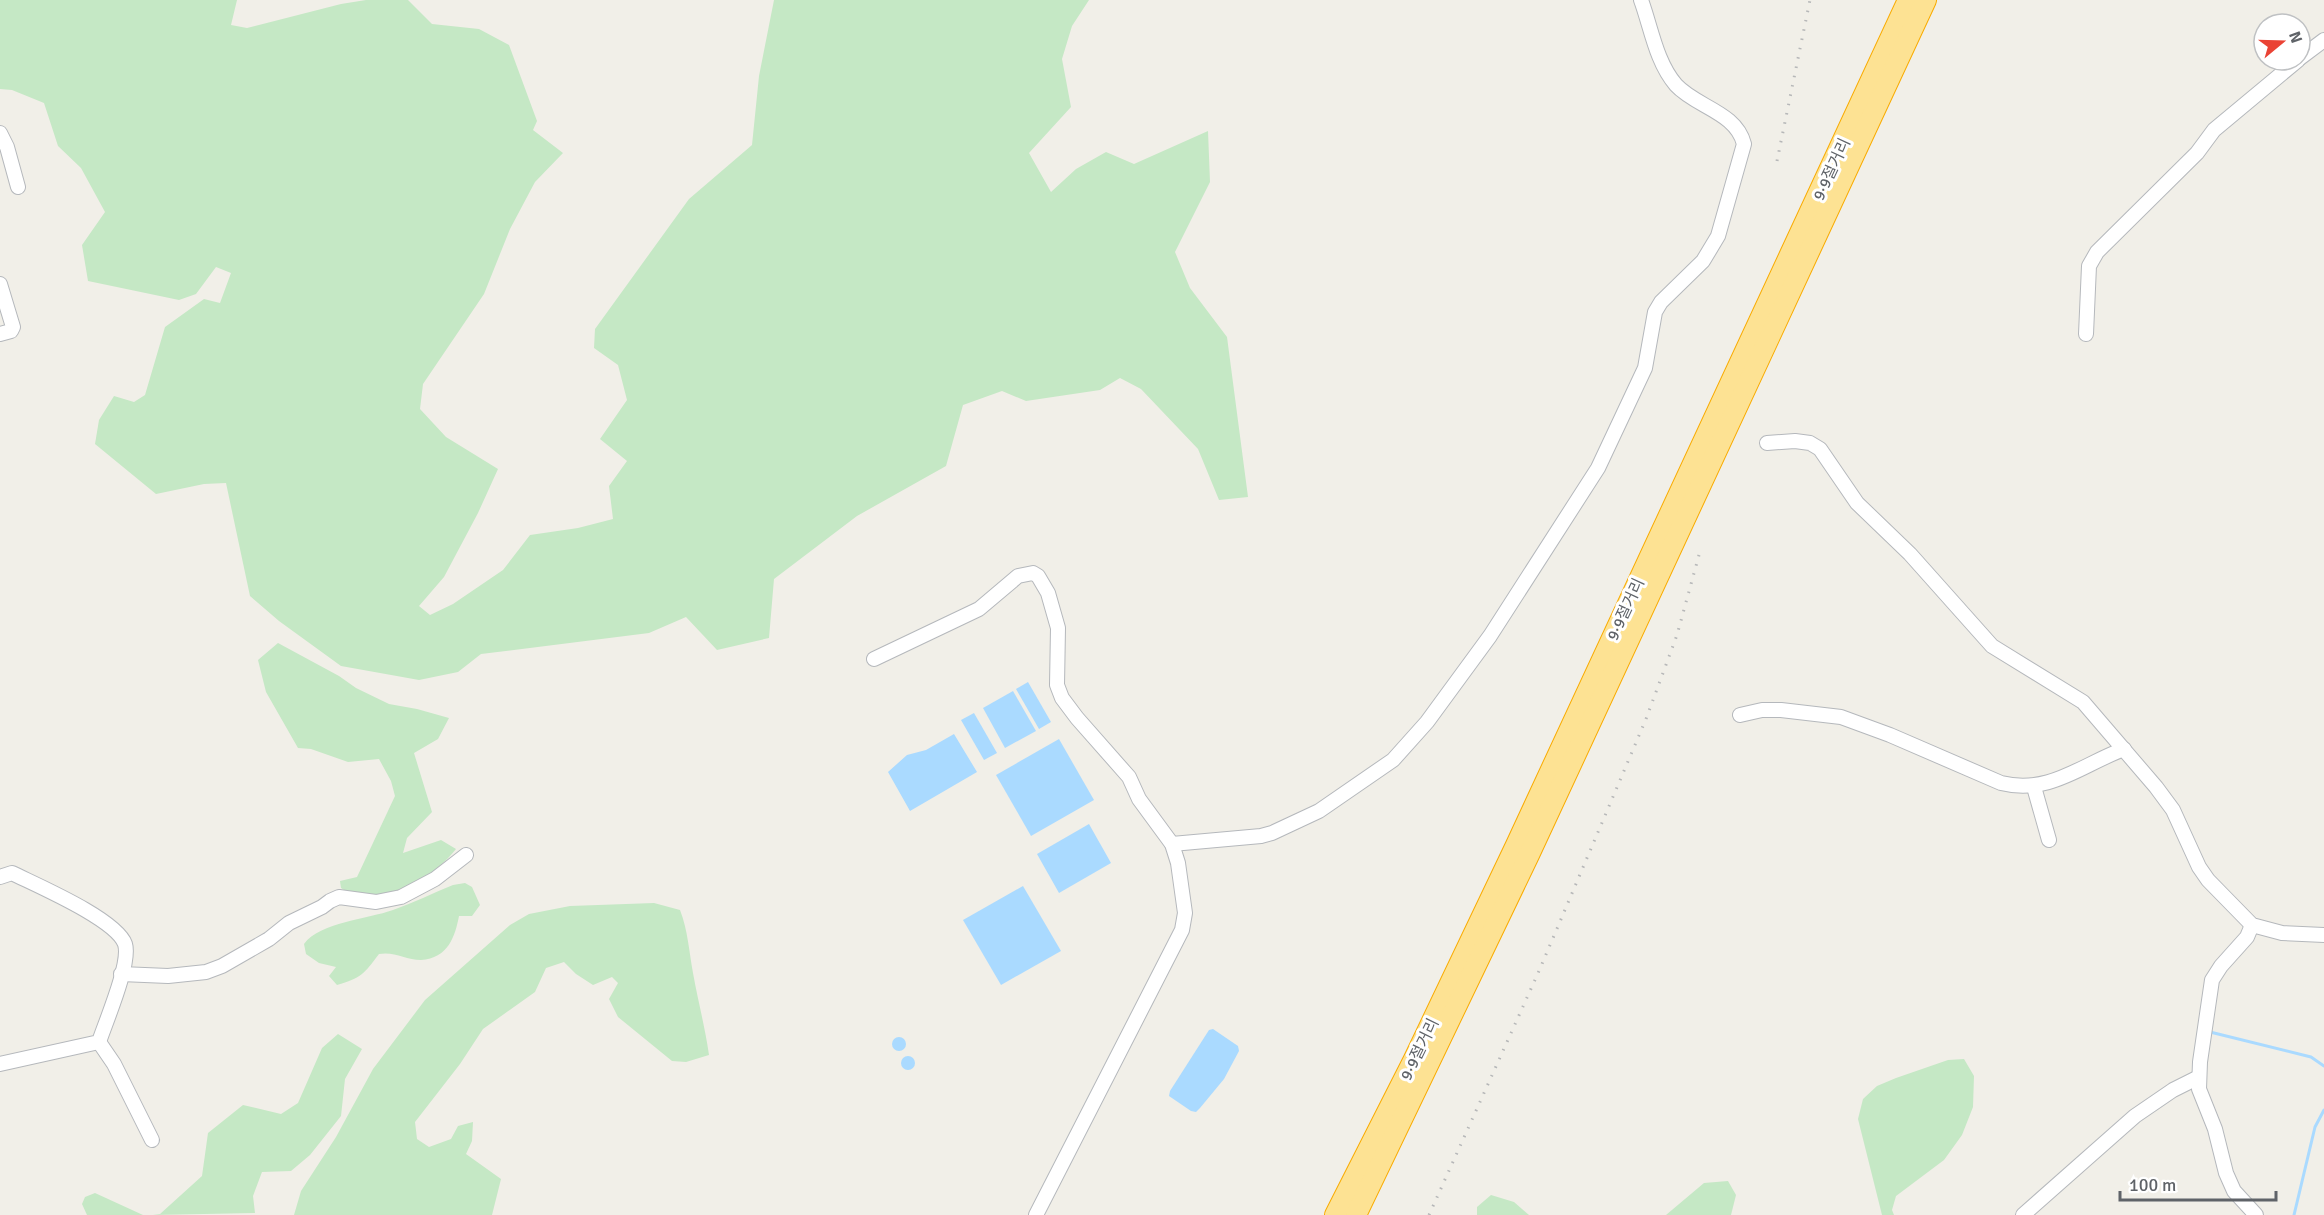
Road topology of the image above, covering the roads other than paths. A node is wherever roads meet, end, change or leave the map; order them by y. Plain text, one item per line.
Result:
1 (1641, 0) edge
2 (1908, 0) edge
3 (1926, 0) edge
4 (2324, 40) edge
5 (2312, 49) edge
6 (2283, 72) edge
7 (0, 133) edge
8 (18, 187) dead end
9 (0, 284) edge
10 (0, 334) edge
11 (2086, 334) dead end
12 (1767, 443) dead end
13 (874, 660) dead end
14 (1740, 715) dead end
15 (2124, 749) junction
16 (2034, 787) junction
17 (2049, 840) dead end
18 (1172, 844) junction
19 (466, 855) dead end
20 (0, 877) edge
21 (2252, 925) junction
22 (2324, 935) edge
23 (121, 974) junction
24 (99, 1042) junction
25 (0, 1064) edge
26 (2199, 1077) junction
27 (152, 1140) dead end
28 (1036, 1215) edge
29 (1335, 1215) edge
30 (1356, 1215) edge
31 (2023, 1215) edge
32 (2256, 1215) edge

1 - 18 street
2 - 29 highway, 9·9절거리
3 - 30 highway, 9·9절거리
4 - 5 street
6 - 11 street
7 - 8 street
9 - 10 street
12 - 15 street
13 - 18 street
14 - 16 street
15 - 16 street
15 - 21 street
16 - 17 street
18 - 28 street
19 - 23 street
20 - 23 street
21 - 22 street
21 - 26 street
23 - 24 street
24 - 25 street
24 - 27 street
26 - 31 street
26 - 32 street

